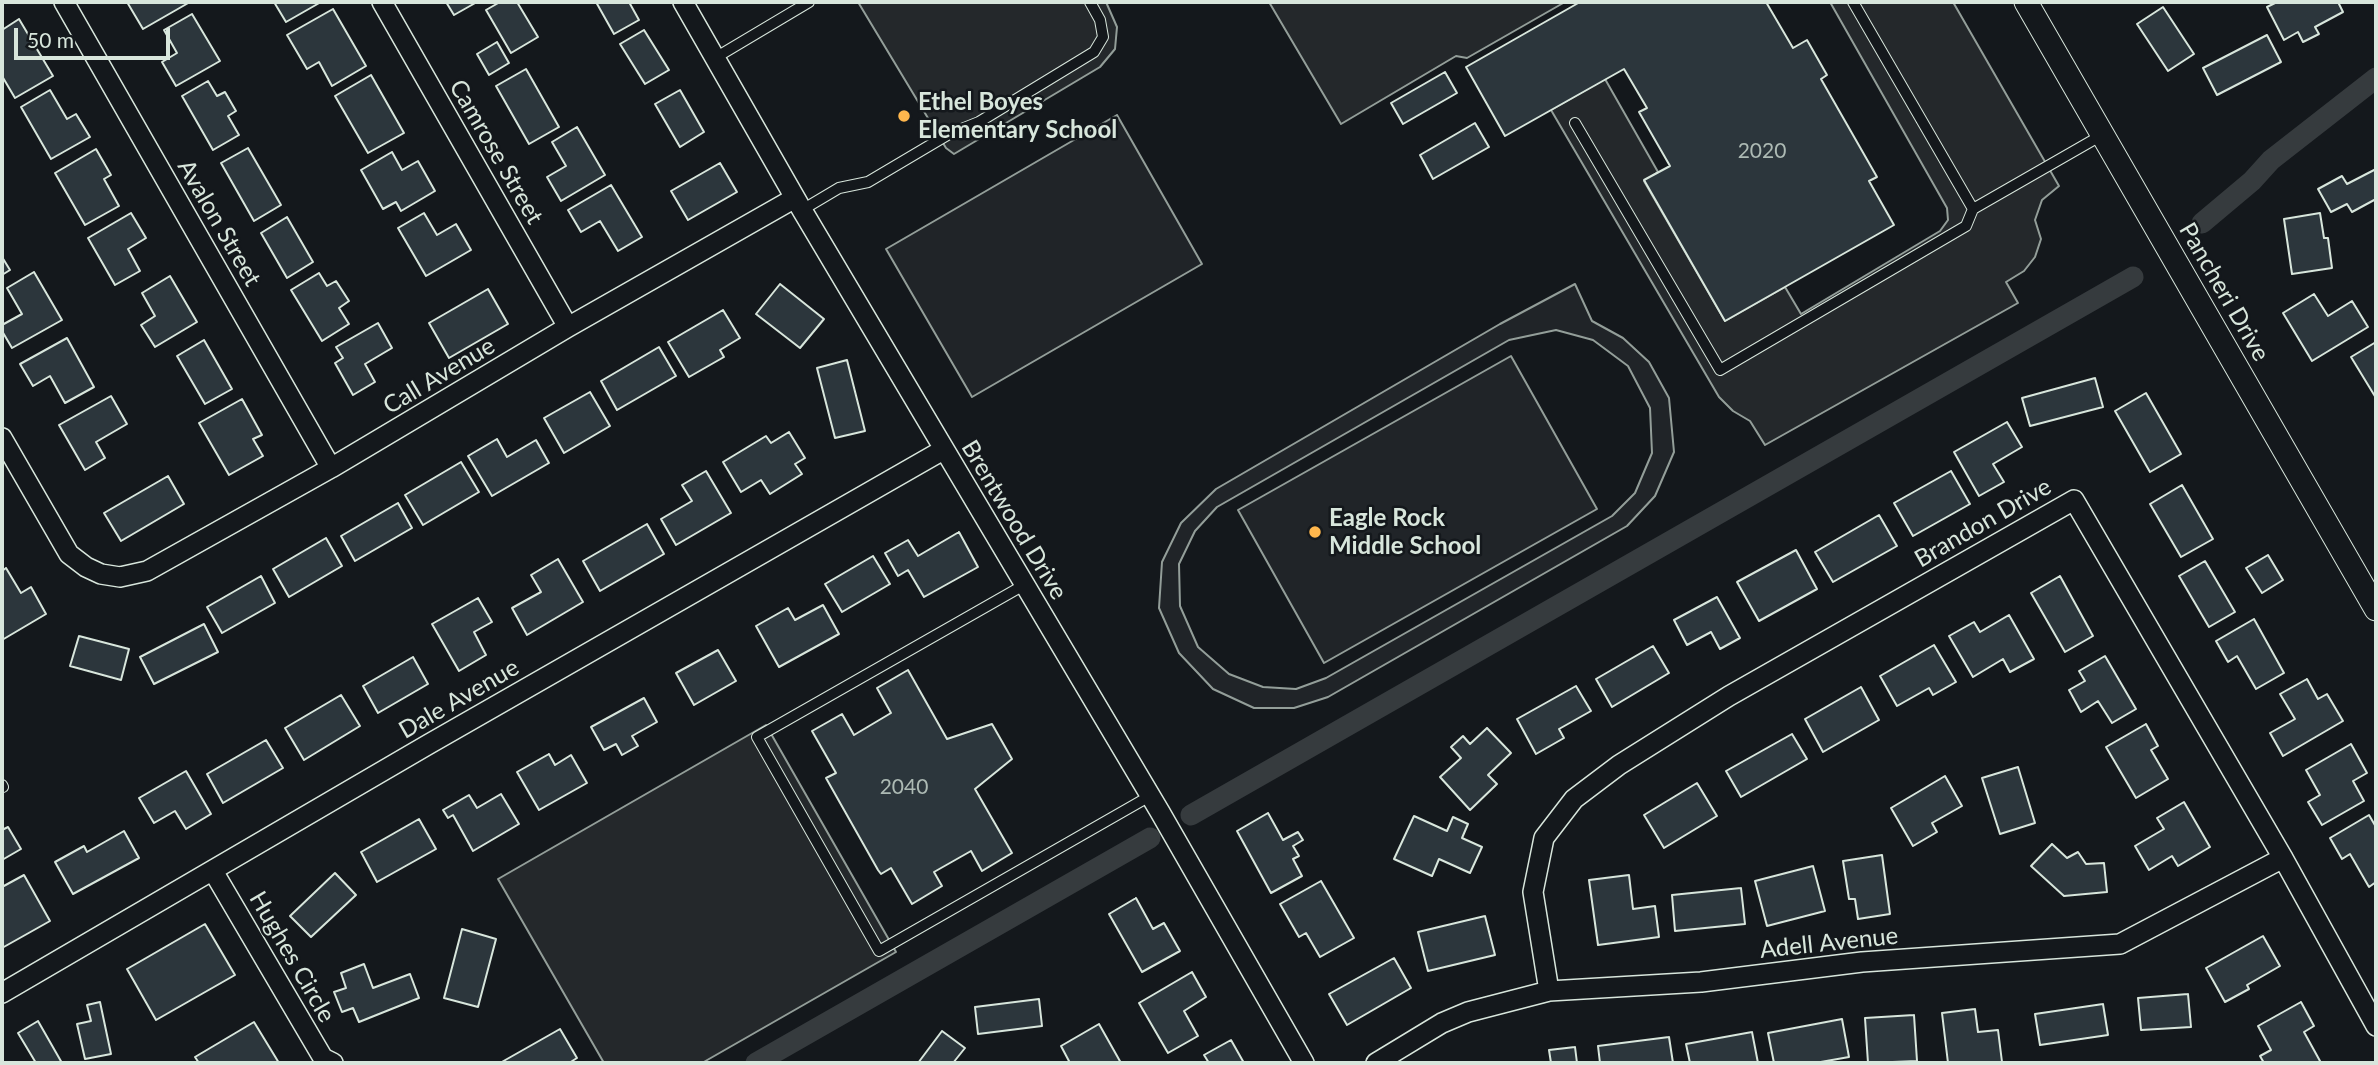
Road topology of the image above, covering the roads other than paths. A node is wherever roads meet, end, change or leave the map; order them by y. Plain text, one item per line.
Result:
1 (64, 2) edge
2 (382, 2) edge
3 (683, 2) edge
4 (809, 2) edge
5 (1090, 2) edge
6 (1853, 2) edge
7 (2026, 2) edge
8 (715, 58) junction
9 (1575, 123) dead end
10 (2102, 135) junction
11 (798, 204) junction
12 (1973, 209) junction
13 (568, 327) junction
14 (2, 438) edge
15 (943, 450) junction
16 (331, 468) junction
17 (1024, 584) junction
18 (2376, 609) edge
19 (1150, 796) junction
20 (2283, 858) junction
21 (213, 871) junction
22 (1549, 991) junction
23 (2, 993) edge
24 (2376, 1026) edge
25 (332, 1063) edge
26 (1304, 1063) edge
27 (1376, 1063) edge

1 - 16 street, Avalon Street
2 - 13 street, Camrose Street
3 - 8 street, Brentwood Drive
4 - 8 lane
5 - 11 lane
6 - 12 lane
7 - 10 street, Pancheri Drive
8 - 11 street, Brentwood Drive
9 - 12 lane
10 - 12 lane
10 - 18 street, Pancheri Drive
11 - 13 street, Call Avenue
11 - 15 street, Brentwood Drive
13 - 16 street, Call Avenue
14 - 16 street, Call Avenue
15 - 17 street, Brentwood Drive
15 - 21 street, Dale Avenue
17 - 19 street, Brentwood Drive
17 - 19 lane
19 - 26 street, Brentwood Drive
20 - 22 street, Adell Avenue
20 - 22 street, Brandon Drive
20 - 24 street, Brandon Drive
21 - 23 street, Dale Avenue
21 - 25 street, Hughes Circle
22 - 27 street, Adell Avenue

